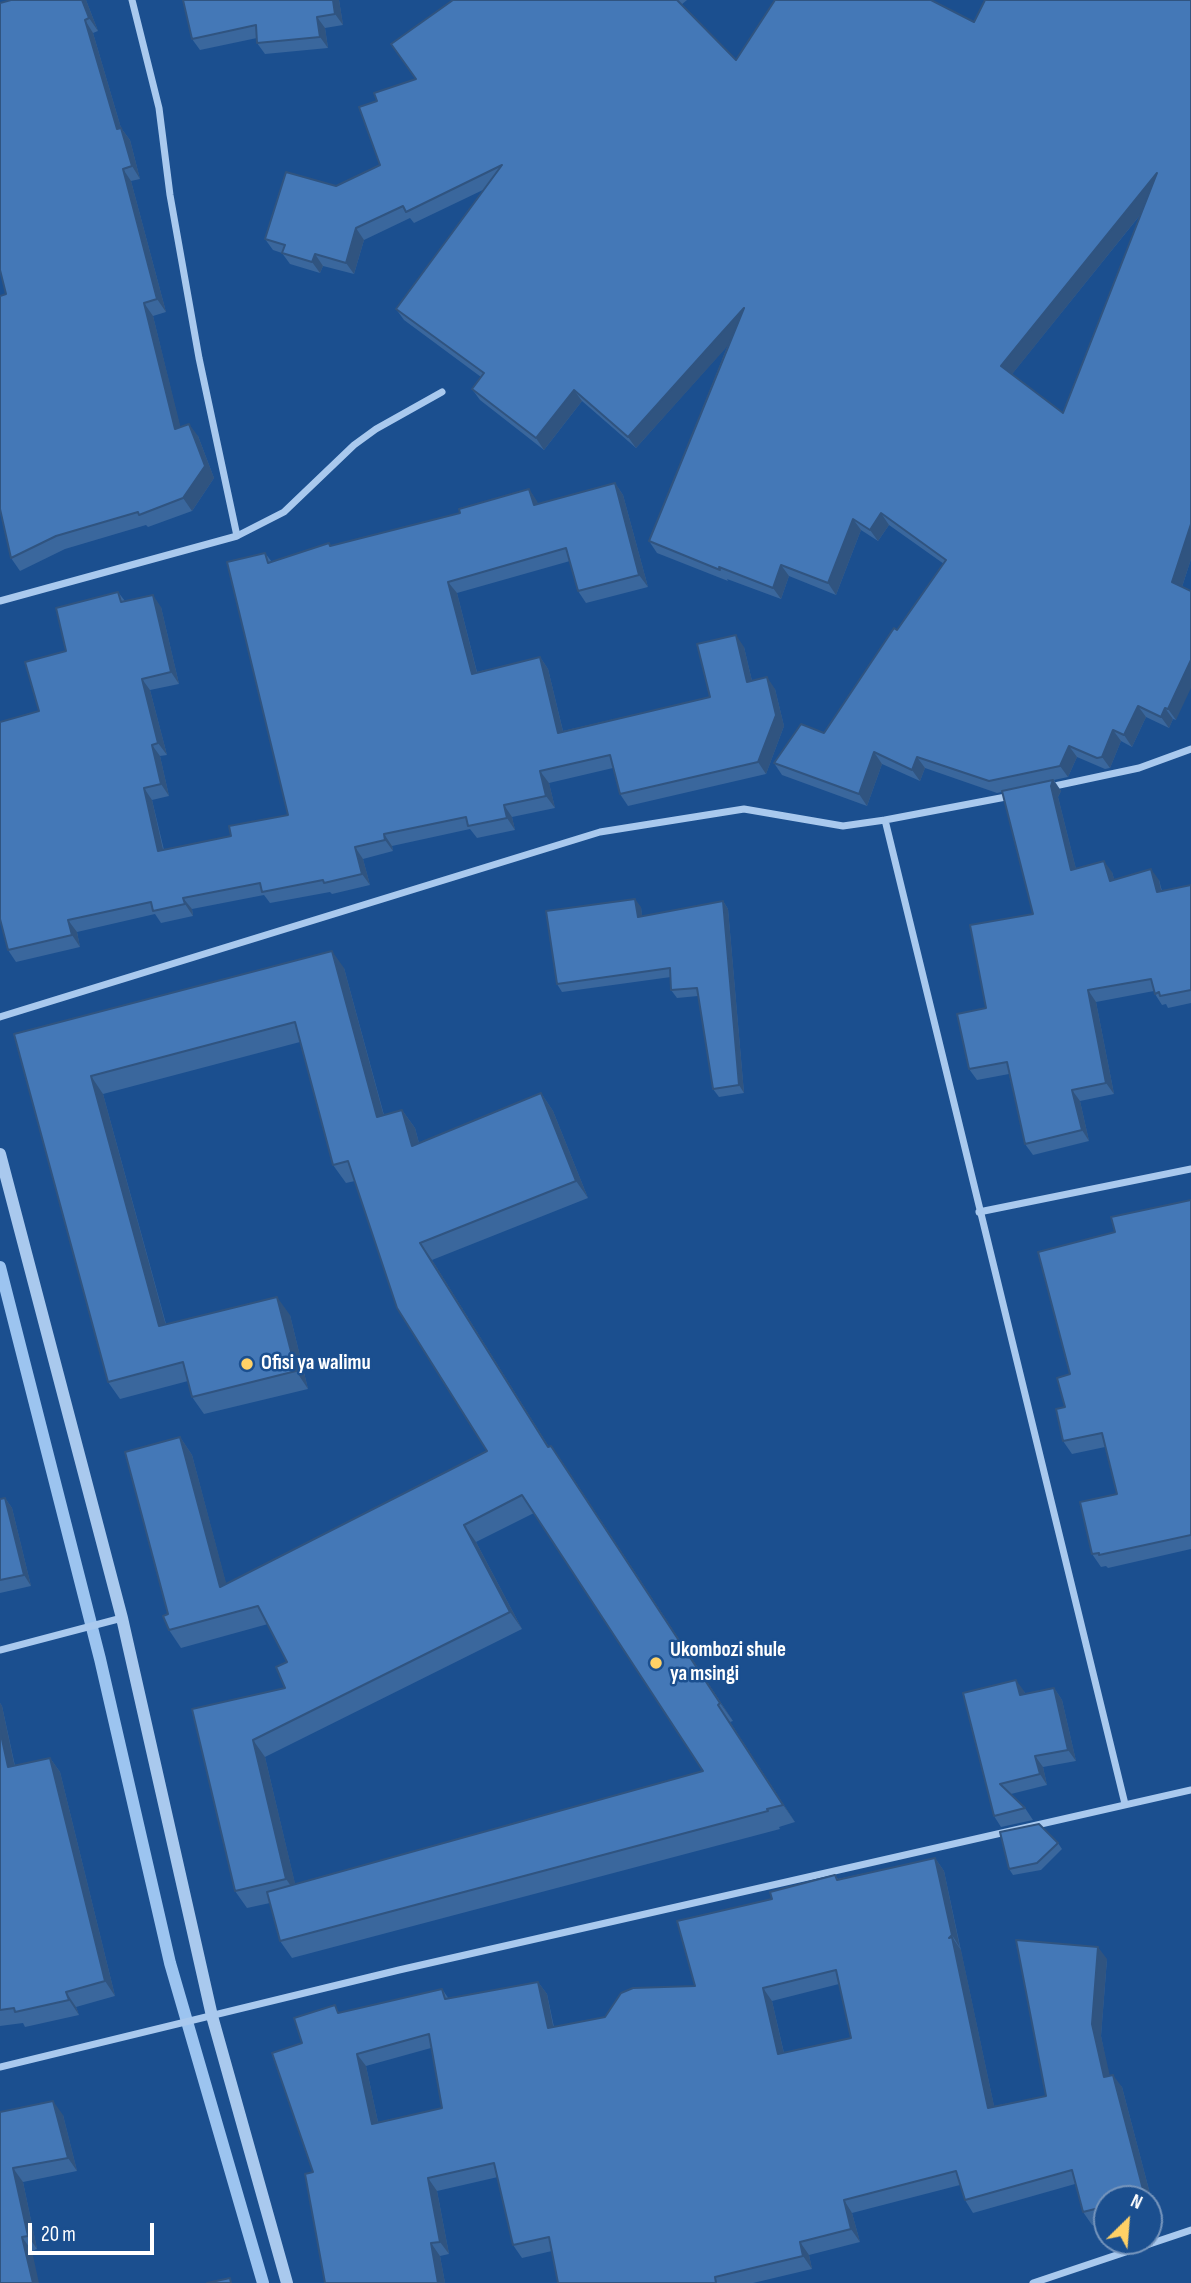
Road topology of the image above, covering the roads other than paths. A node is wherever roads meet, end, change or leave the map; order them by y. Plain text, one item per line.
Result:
1 (132, 0) edge
2 (442, 392) dead end
3 (237, 536) junction
4 (0, 601) edge
5 (1191, 749) edge
6 (1040, 789) edge
7 (1015, 795) edge
8 (885, 820) junction
9 (0, 1017) edge
10 (0, 1154) edge
11 (1191, 1169) edge
12 (979, 1212) junction
13 (122, 1618) junction
14 (0, 1650) edge
15 (1191, 1790) edge
16 (1125, 1804) junction
17 (212, 2016) junction
18 (0, 2067) edge
19 (1191, 2232) edge
20 (287, 2283) edge
21 (1033, 2283) edge

1 - 3 street
2 - 3 street
3 - 4 street
5 - 6 street
7 - 8 street
8 - 9 street
8 - 12 street
10 - 13 street
11 - 12 street
12 - 16 street
13 - 14 street
13 - 17 street
15 - 16 street
16 - 17 street
17 - 18 street
17 - 20 street
19 - 21 street

